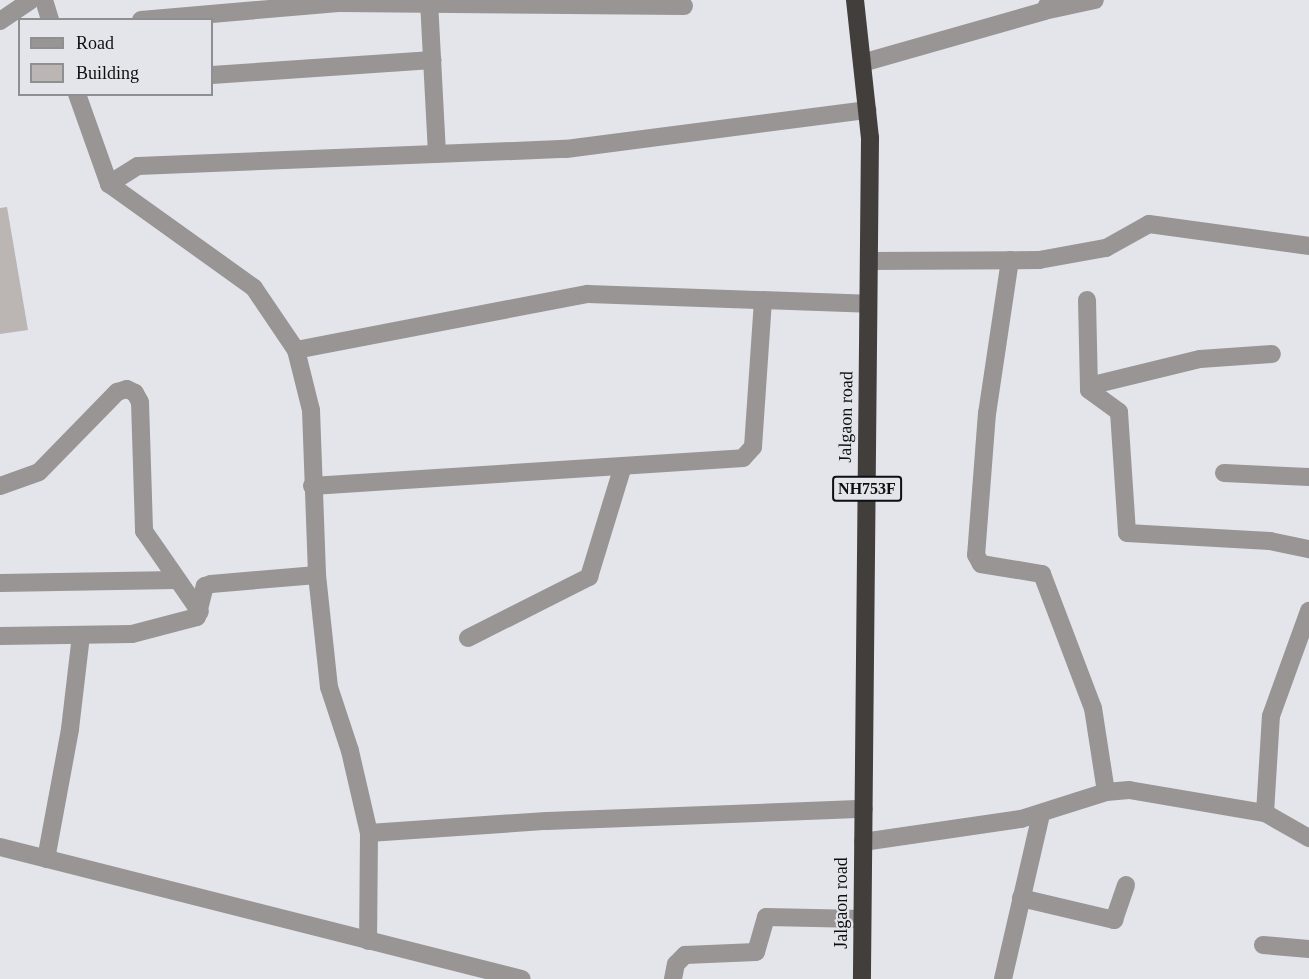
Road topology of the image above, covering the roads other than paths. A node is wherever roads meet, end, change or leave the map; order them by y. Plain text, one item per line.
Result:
1 (31, 0) edge
2 (44, 0) edge
3 (855, 0) edge
4 (1095, 0) edge
5 (429, 1) edge
6 (684, 6) dead end
7 (1047, 6) edge
8 (49, 18) edge
9 (164, 18) edge
10 (0, 21) edge
11 (432, 60) junction
12 (862, 63) junction
13 (213, 75) edge
14 (78, 96) edge
15 (867, 110) junction
16 (437, 154) junction
17 (109, 184) junction
18 (1309, 246) edge
19 (1010, 260) junction
20 (869, 261) junction
21 (763, 300) junction
22 (1087, 300) dead end
23 (868, 304) junction
24 (296, 350) junction
25 (1272, 354) dead end
26 (1089, 386) junction
27 (623, 466) junction
28 (1224, 473) dead end
29 (1309, 477) edge
30 (0, 486) edge
31 (312, 486) junction
32 (1309, 549) edge
33 (317, 575) junction
34 (175, 580) junction
35 (0, 583) edge
36 (1309, 611) edge
37 (200, 612) junction
38 (0, 636) edge
39 (81, 636) junction
40 (468, 639) dead end
41 (1300, 662) edge
42 (1106, 792) junction
43 (864, 809) junction
44 (1265, 813) junction
45 (1041, 814) junction
46 (369, 833) junction
47 (1309, 838) edge
48 (863, 842) junction
49 (0, 847) edge
50 (46, 859) junction
51 (1126, 885) dead end
52 (1021, 898) junction
53 (862, 919) junction
54 (368, 941) junction
55 (1263, 945) dead end
56 (1309, 949) edge
57 (522, 979) edge
58 (673, 979) edge
59 (862, 979) edge
60 (1003, 979) edge

1 - 10 street
2 - 8 street
3 - 12 highway, Jalgaon road / NH753F
4 - 7 street
5 - 6 street
5 - 9 street
5 - 11 street
7 - 12 street
11 - 13 street
11 - 16 street
12 - 15 highway, Jalgaon road / NH753F
14 - 17 street
15 - 16 street
15 - 20 highway, Jalgaon road / NH753F
16 - 17 street
17 - 24 street
18 - 19 street
19 - 20 street
19 - 42 street
20 - 23 highway, Jalgaon road / NH753F
21 - 23 street
21 - 24 street
21 - 27 street
22 - 26 street
23 - 43 highway, Jalgaon road / NH753F
24 - 31 street
25 - 26 street
26 - 32 street
27 - 31 street
27 - 40 street
28 - 29 street
30 - 34 street
31 - 33 street
33 - 37 street
33 - 46 street
34 - 35 street
34 - 37 street
36 - 41 street
37 - 39 street
38 - 39 street
39 - 50 street
41 - 44 street
42 - 44 street
42 - 45 street
43 - 46 street
43 - 48 highway, Jalgaon road / NH753F
44 - 47 street
45 - 48 street
45 - 52 street
46 - 54 street
48 - 53 highway, Jalgaon road / NH753F
49 - 50 street
50 - 54 street
51 - 52 street
52 - 60 street
53 - 58 street
53 - 59 highway, Jalgaon road / NH753F
54 - 57 street
55 - 56 street

